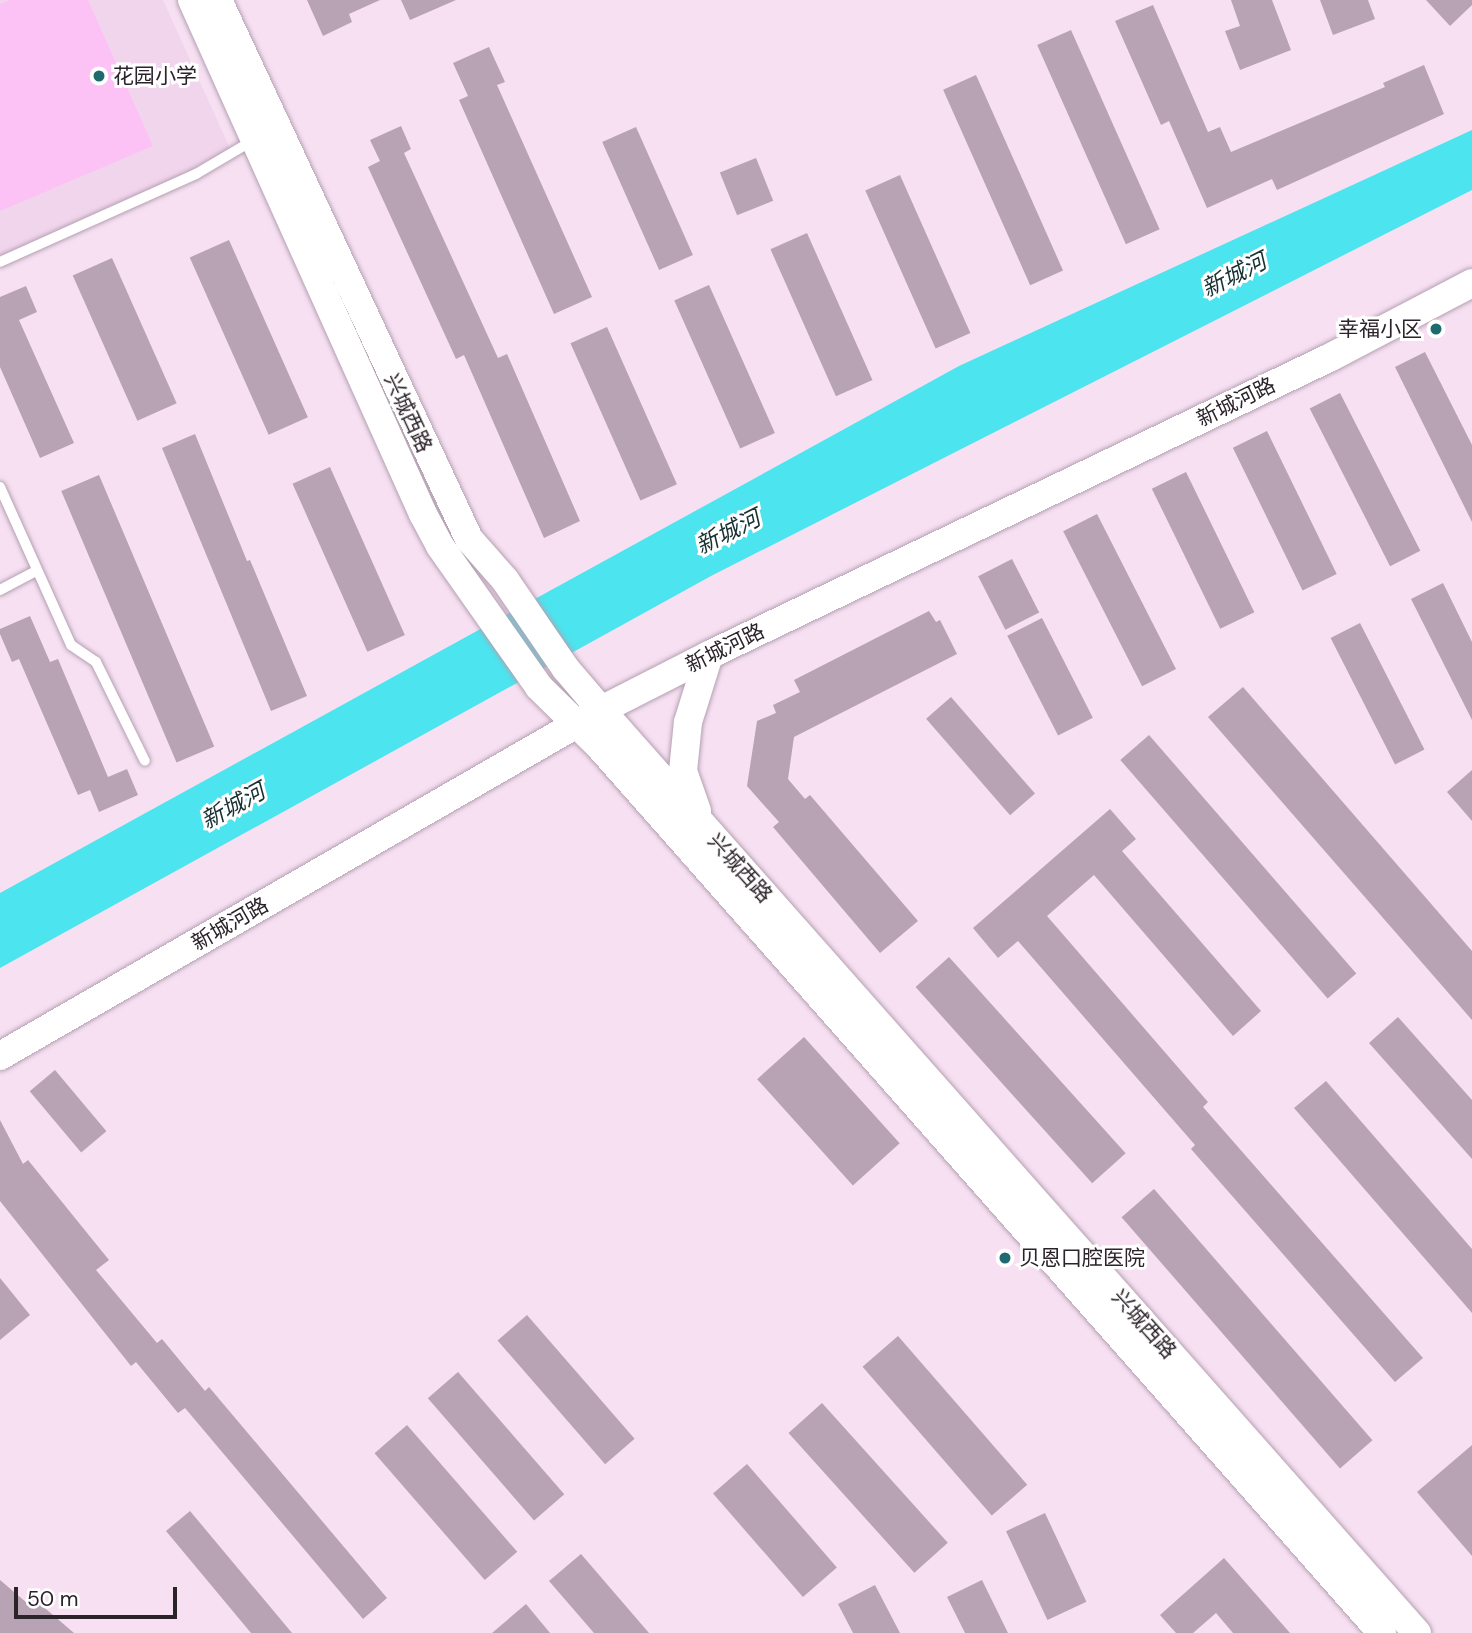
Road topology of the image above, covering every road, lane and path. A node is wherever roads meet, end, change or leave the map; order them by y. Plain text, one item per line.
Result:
1 (192, 0) edge
2 (218, 0) edge
3 (266, 134) junction
4 (0, 262) edge
5 (1472, 283) edge
6 (0, 487) edge
7 (36, 571) junction
8 (0, 590) edge
9 (709, 654) junction
10 (601, 710) junction
11 (577, 724) junction
12 (145, 761) dead end
13 (701, 823) junction
14 (0, 1056) edge
15 (1382, 1633) edge
16 (1418, 1633) edge

1 - 3 street, 兴城西路
2 - 3 street, 兴城西路
3 - 4 lane
3 - 10 street, 兴城西路
3 - 11 street, 兴城西路
5 - 9 street, 新城河路
6 - 7 lane
7 - 8 lane
7 - 12 lane
9 - 10 street, 新城河路
9 - 13 street
10 - 11 street, 新城河路
10 - 13 street, 兴城西路
11 - 14 street, 新城河路
11 - 15 street, 兴城西路
13 - 16 street, 兴城西路

